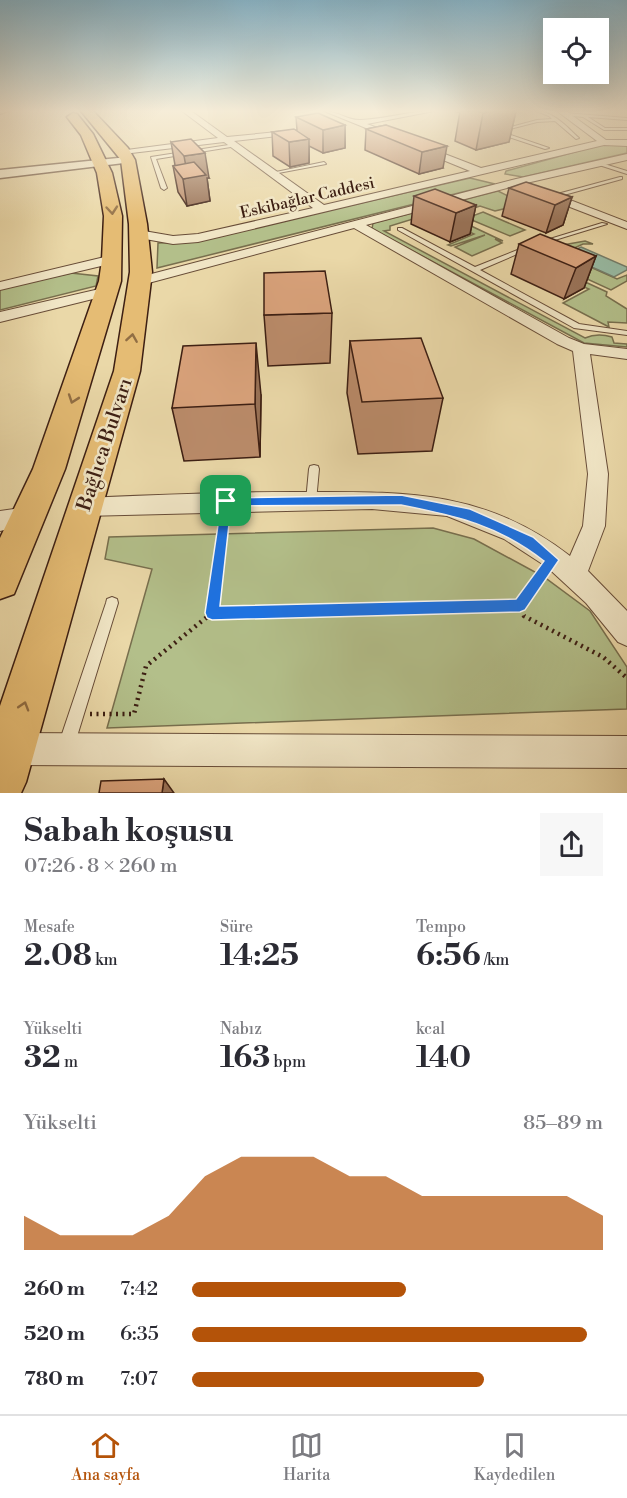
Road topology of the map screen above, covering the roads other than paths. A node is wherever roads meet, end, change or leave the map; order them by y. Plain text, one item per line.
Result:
1 (103, 148) edge
2 (107, 148) edge
3 (189, 148) edge
4 (206, 148) edge
5 (239, 148) edge
6 (422, 148) edge
7 (580, 148) edge
8 (627, 156) edge
9 (112, 157) junction
10 (324, 163) dead end
11 (598, 163) junction
12 (0, 172) edge
13 (482, 172) junction
14 (273, 173) junction
15 (627, 173) edge
16 (620, 178) dead end
17 (508, 182) junction
18 (164, 188) dead end
19 (552, 197) junction
20 (322, 209) junction
21 (356, 224) junction
22 (604, 224) junction
23 (627, 226) edge
24 (399, 228) dead end
25 (627, 233) edge
26 (138, 234) junction
27 (113, 259) junction
28 (474, 270) junction
29 (141, 280) junction
30 (0, 286) edge
31 (108, 291) junction
32 (0, 317) edge
33 (627, 333) edge
34 (581, 348) junction
35 (627, 354) edge
36 (314, 469) dead end
37 (311, 501) junction
38 (84, 507) junction
39 (28, 516) junction
40 (0, 521) edge
41 (574, 575) junction
42 (0, 581) edge
43 (112, 603) dead end
44 (627, 633) edge
45 (11, 749) junction
46 (65, 750) junction
47 (627, 752) edge
48 (0, 782) edge

1 - 9 main road, Bağlıca Bulvarı
2 - 9 main road, Bağlıca Bulvarı
3 - 9 street
4 - 18 lane
5 - 14 street
6 - 13 street
7 - 13 street, Eskibağlar Caddesi
8 - 11 street
9 - 12 street
9 - 26 main road, Bağlıca Bulvarı
9 -> 27 main road, Bağlıca Bulvarı
10 - 14 lane
11 - 15 lane
11 - 17 street
13 - 17 street
13 - 20 street, Eskibağlar Caddesi
14 - 20 street
16 - 19 lane
17 - 19 street
17 - 21 street
17 - 22 street
19 - 23 street
20 - 26 street, Eskibağlar Caddesi
21 - 29 street
21 - 34 street
22 - 25 street
22 - 28 lane
24 - 28 lane
26 - 29 main road, Bağlıca Bulvarı
27 - 30 street
27 - 31 main road, Bağlıca Bulvarı
28 - 33 lane
38 -> 29 main road, Bağlıca Bulvarı
31 - 32 street
31 -> 39 main road, Bağlıca Bulvarı
34 - 35 street
34 - 41 street
36 - 37 lane
37 - 38 street
37 - 41 street
45 -> 38 main road, Bağlıca Bulvarı
39 - 40 street
39 - 42 main road, Bağlıca Bulvarı
41 - 44 street
43 - 46 lane
45 - 46 street
45 - 48 main road, Bağlıca Bulvarı
46 - 47 street

